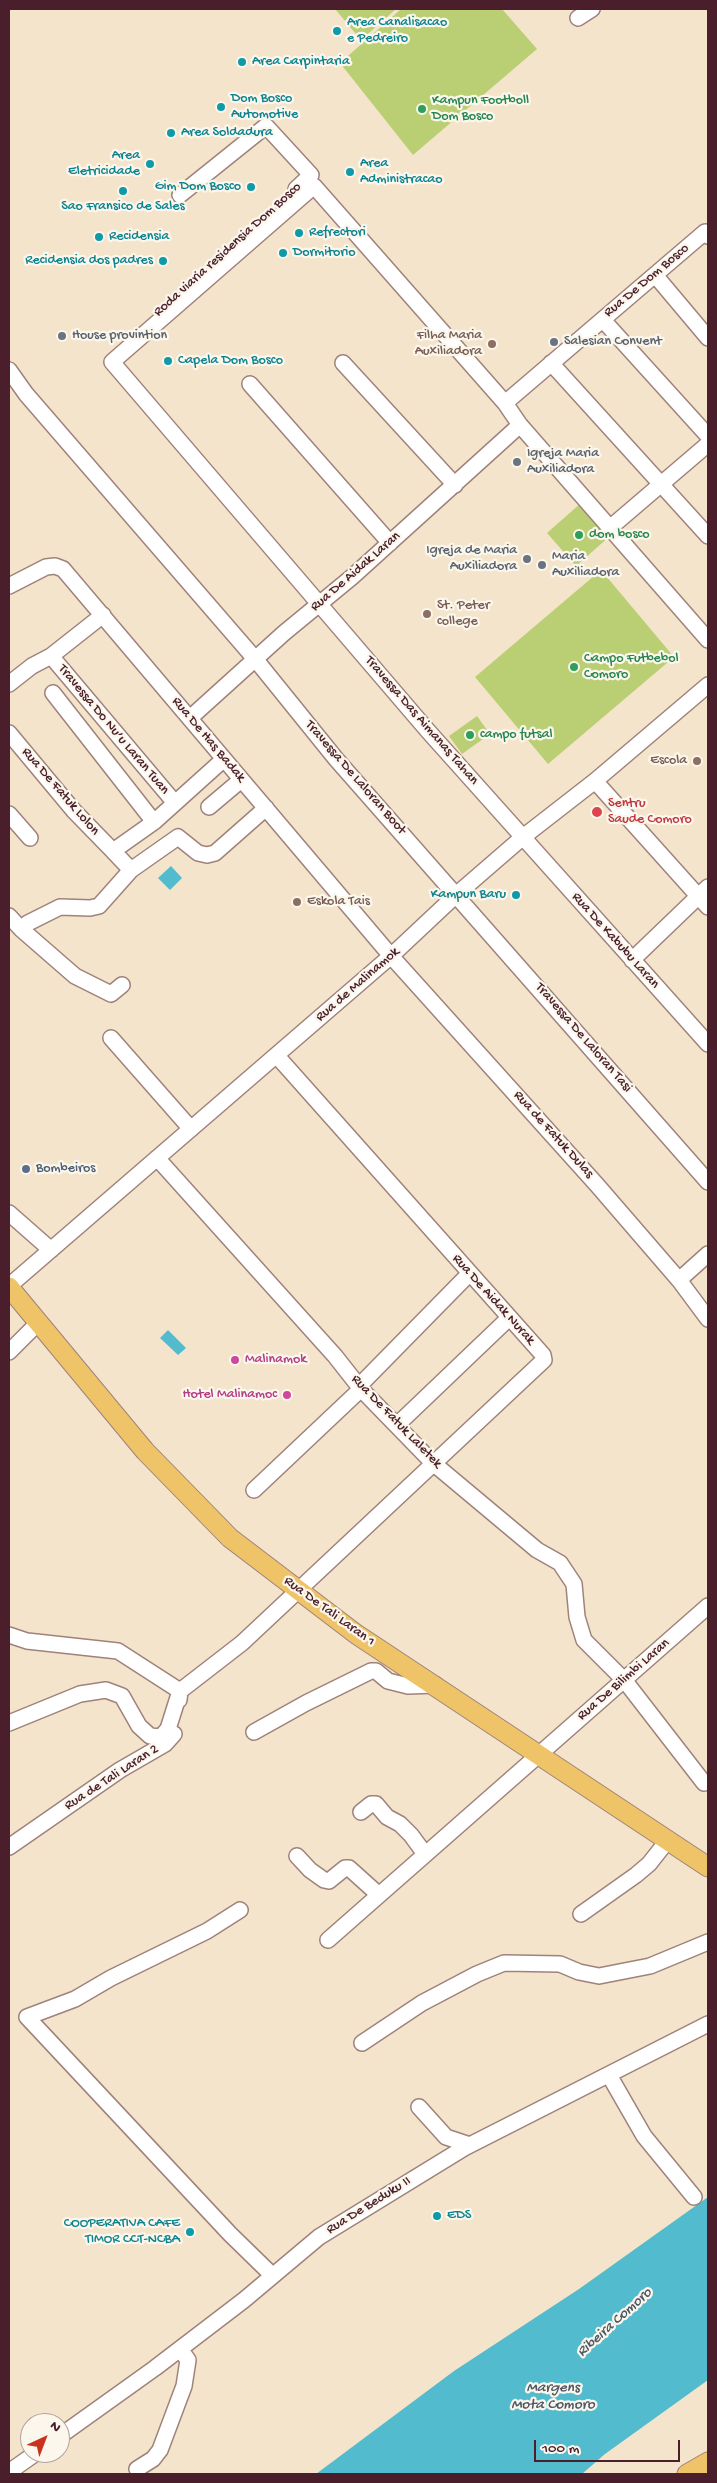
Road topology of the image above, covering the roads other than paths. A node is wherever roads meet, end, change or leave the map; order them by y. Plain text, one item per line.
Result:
1 (592, 9) edge
2 (578, 18) dead end
3 (180, 195) dead end
4 (708, 236) edge
5 (655, 275) junction
6 (602, 320) junction
7 (708, 338) edge
8 (343, 363) dead end
9 (551, 363) junction
10 (100, 366) dead end
11 (9, 370) edge
12 (250, 384) dead end
13 (504, 403) junction
14 (520, 425) junction
15 (708, 436) edge
16 (708, 444) edge
17 (455, 484) junction
18 (662, 484) junction
19 (610, 527) junction
20 (708, 536) edge
21 (390, 543) junction
22 (9, 586) edge
23 (321, 603) junction
24 (103, 615) junction
25 (708, 640) edge
26 (51, 656) junction
27 (256, 660) junction
28 (9, 684) edge
29 (708, 685) edge
30 (53, 693) dead end
31 (190, 718) junction
32 (9, 733) edge
33 (224, 759) junction
34 (241, 780) junction
35 (595, 781) junction
36 (175, 803) junction
37 (209, 807) dead end
38 (266, 808) junction
39 (9, 814) edge
40 (154, 822) junction
41 (524, 837) junction
42 (30, 838) dead end
43 (113, 851) junction
44 (131, 870) junction
45 (456, 895) junction
46 (705, 897) edge
47 (9, 916) edge
48 (22, 929) junction
49 (391, 956) junction
50 (632, 960) junction
51 (122, 984) dead end
52 (111, 1038) dead end
53 (708, 1044) edge
54 (277, 1056) junction
55 (191, 1130) junction
56 (157, 1158) junction
57 (708, 1182) edge
58 (9, 1213) edge
59 (51, 1250) junction
60 (708, 1254) edge
61 (469, 1274) junction
62 (679, 1280) junction
63 (9, 1287) edge
64 (508, 1318) junction
65 (708, 1319) edge
66 (38, 1322) junction
67 (9, 1352) edge
68 (360, 1387) junction
69 (397, 1425) junction
70 (434, 1463) junction
71 (254, 1490) dead end
72 (298, 1590) junction
73 (708, 1606) edge
74 (9, 1635) edge
75 (625, 1681) junction
76 (436, 1685) junction
77 (180, 1691) junction
78 (9, 1723) edge
79 (254, 1732) dead end
80 (540, 1754) junction
81 (704, 1783) dead end
82 (361, 1812) dead end
83 (668, 1840) junction
84 (9, 1848) edge
85 (425, 1854) junction
86 (297, 1856) dead end
87 (708, 1867) edge
88 (378, 1895) junction
89 (240, 1910) dead end
90 (582, 1914) dead end
91 (328, 1940) dead end
92 (708, 1942) edge
93 (708, 2024) edge
94 (362, 2043) dead end
95 (609, 2076) junction
96 (419, 2107) dead end
97 (470, 2145) junction
98 (694, 2197) dead end
99 (272, 2275) junction
100 (180, 2349) junction
101 (70, 2429) edge
102 (708, 2462) edge
103 (22, 2463) edge
104 (137, 2469) dead end
105 (9, 2472) edge
106 (686, 2474) edge

1 - 2 street
3 - 10 street, Roda viaria residensia Dom Bosco
4 - 5 street, Rua De Dom Bosco
5 - 6 street, Rua De Dom Bosco
5 - 7 street
6 - 9 street, Rua De Dom Bosco
6 - 15 street
8 - 17 street
9 - 13 street, Rua De Dom Bosco
9 - 18 street
11 - 27 street, Travessa De Laloran Boot
12 - 21 street
13 - 14 street
13 - 23 street, Travessa Das Aimanas Tahan
14 - 17 street, Rua De Aidak Laran
14 - 19 street
16 - 18 street
17 - 21 street, Rua De Aidak Laran
18 - 19 street
18 - 20 street
19 - 25 street
21 - 23 street, Rua De Aidak Laran
22 - 24 street, Rua De Has Badak
23 - 27 street, Rua De Aidak Laran
23 - 41 street, Travessa Das Aimanas Tahan
24 - 26 street
24 - 31 street, Rua De Has Badak
26 - 28 street
26 - 36 street, Travessa Do Nu’u Laran Tuan
27 - 31 street, Rua De Aidak Laran
27 - 45 street, Travessa De Laloran Boot
29 - 35 street, Rua de Malinamok
30 - 40 street
31 - 33 street, Rua De Has Badak
32 - 43 street, Rua De Fatuk Lolon
33 - 34 street, Rua De Has Badak
33 - 36 street
34 - 37 street
34 - 38 street, Rua De Has Badak
35 - 41 street, Rua de Malinamok
35 - 46 street
36 - 40 street
38 - 44 street
38 - 49 street, Rua De Has Badak
39 - 42 street
40 - 43 street
41 - 45 street, Rua de Malinamok
41 - 50 street, Rua De Kabubu Laran
43 - 44 street, Rua De Fatuk Lolon
44 - 48 street
45 - 49 street, Rua de Malinamok
45 - 57 street, Travessa De Laloran Tasi
46 - 50 street
47 - 48 street
48 - 51 street
49 - 54 street, Rua de Malinamok
49 - 62 street, Rua de Fatuk Dulas
50 - 53 street, Rua De Kabubu Laran
52 - 55 street
54 - 55 street, Rua de Malinamok
54 - 61 street, Rua De Aidak Nurak
55 - 56 street, Rua de Malinamok
56 - 59 street, Rua de Malinamok
56 - 68 street, Rua De Fatuk Laletek
58 - 59 street
59 - 63 street, Rua de Malinamok
60 - 62 street
61 - 64 street, Rua De Aidak Nurak
61 - 68 street
62 - 65 street, Rua de Fatuk Dulas
63 - 66 main road, Rua De Tali Laran 1
64 - 69 street
64 - 70 street, Rua De Aidak Nurak
66 - 67 street
66 - 72 main road, Rua De Tali Laran 1
68 - 69 street, Rua De Fatuk Laletek
68 - 71 street
69 - 70 street, Rua De Fatuk Laletek
70 - 72 street, Rua De Aidak Nurak
70 - 75 street, Rua De Fatuk Laletek
72 - 76 main road, Rua De Tali Laran 1
72 - 77 street, Rua De Aidak Nurak
73 - 75 street, Rua De Bilimbi Laran
74 - 77 street
75 - 80 street, Rua De Bilimbi Laran
75 - 81 street, Rua De Fatuk Laletek
76 - 79 street
76 - 80 main road, Rua De Tali Laran 1
77 - 78 street
77 - 84 street, Rua de Tali Laran 2
80 - 83 main road, Rua De Tali Laran 1
80 - 85 street, Rua De Bilimbi Laran
82 - 85 street
83 - 87 main road, Rua De Tali Laran 1
83 - 90 street
85 - 88 street, Rua De Bilimbi Laran
86 - 88 street
88 - 91 street, Rua De Bilimbi Laran
89 - 99 street
92 - 94 street
93 - 95 street, Rua De Beduku II
95 - 97 street, Rua De Beduku II
95 - 98 street
96 - 97 street
97 - 99 street, Rua De Beduku II
99 - 100 street, Rua De Beduku II
100 - 101 street, Rua De Beduku II
100 - 104 street
102 - 106 main road
103 - 105 street

